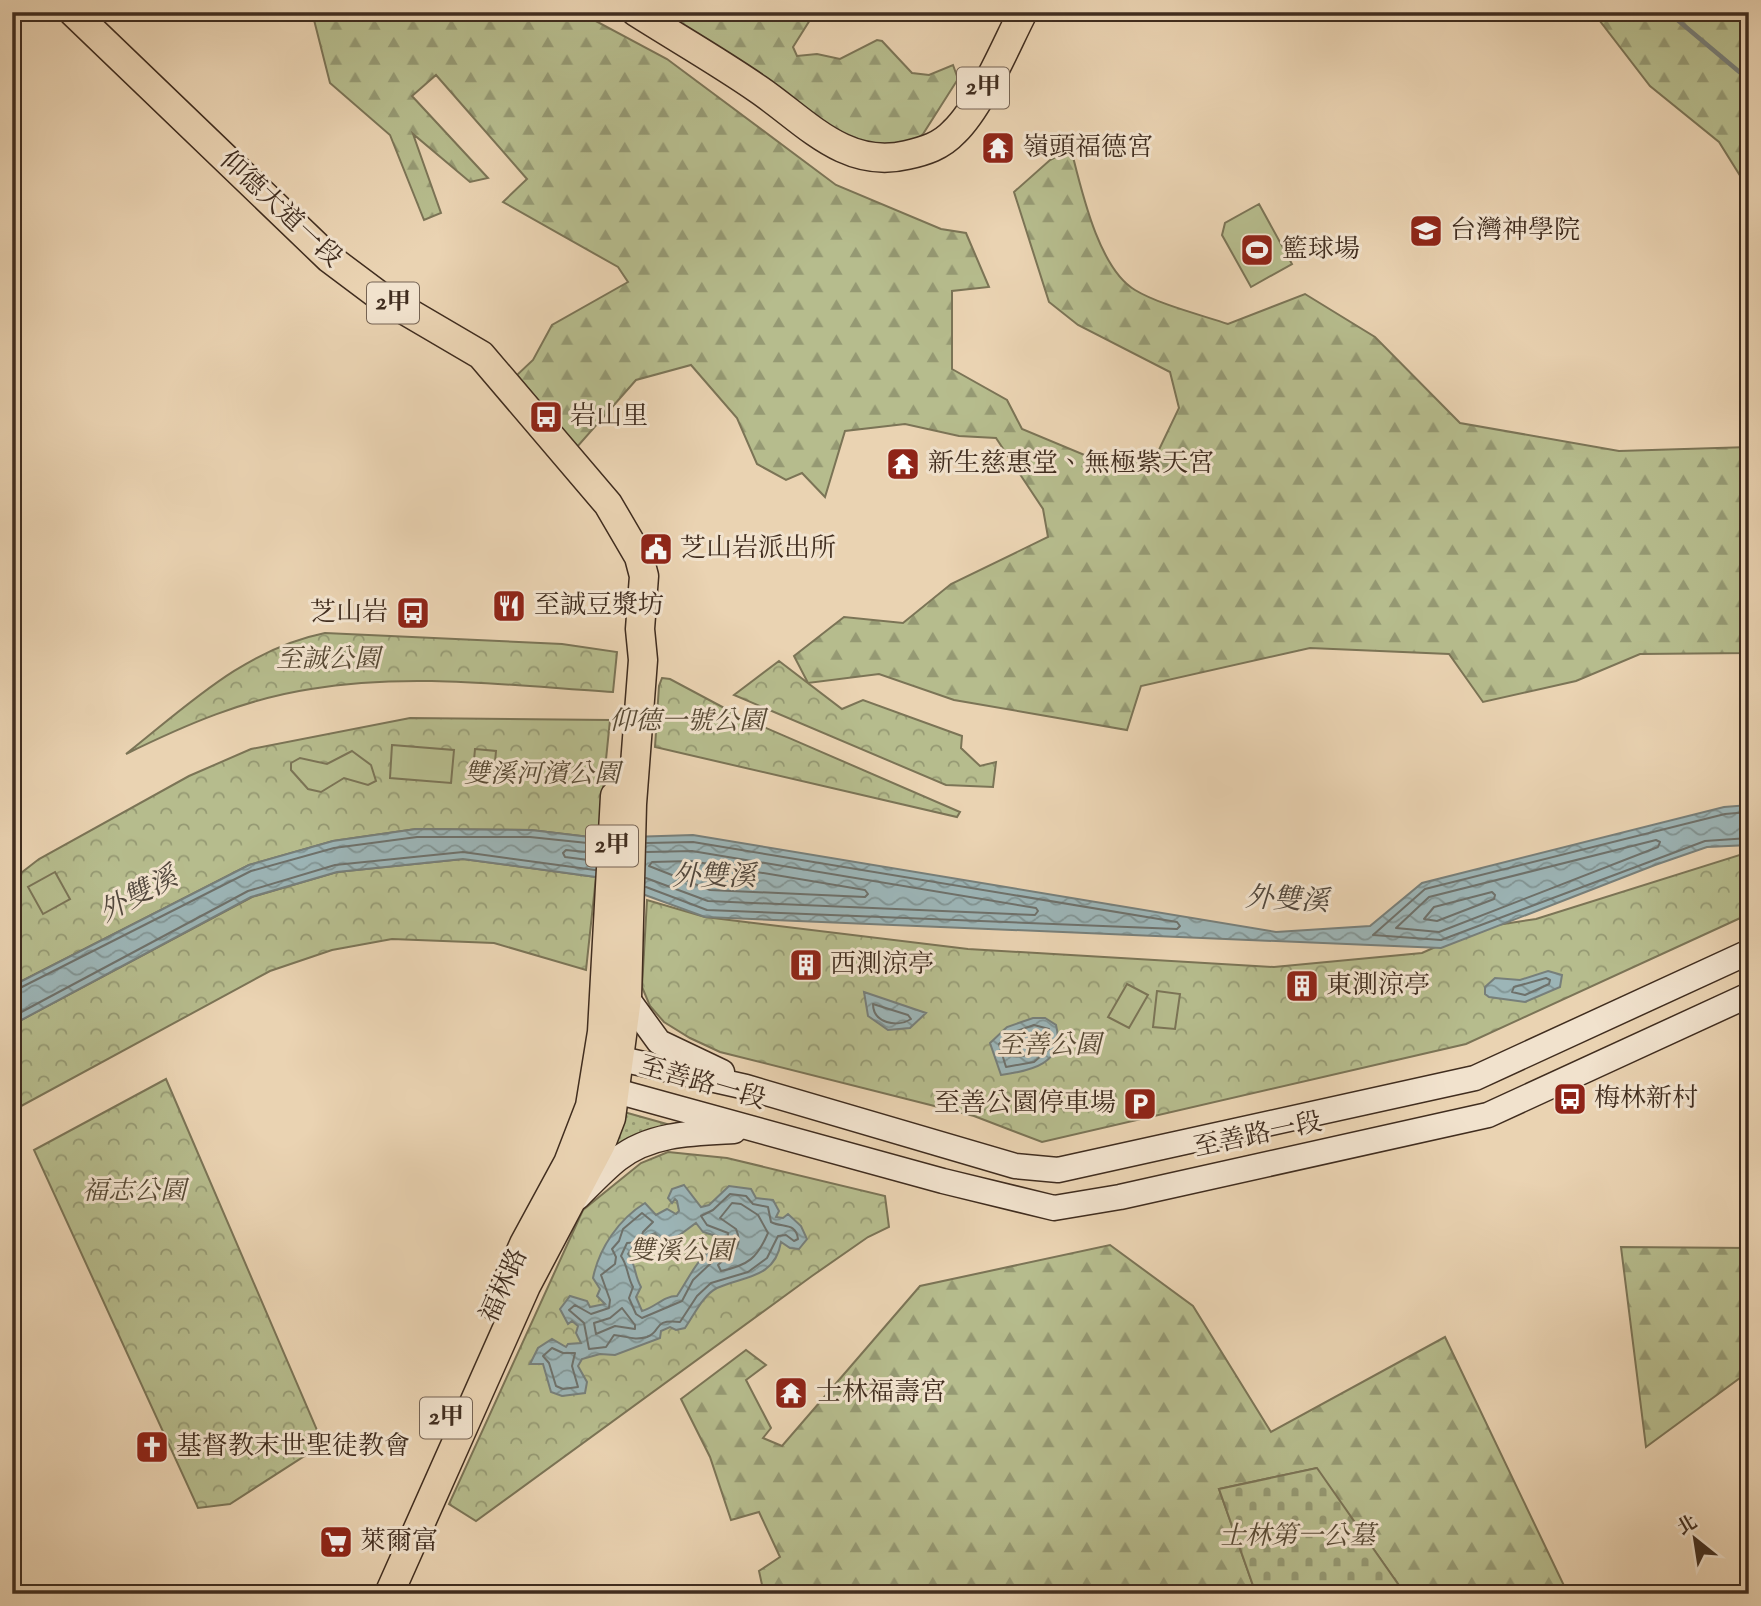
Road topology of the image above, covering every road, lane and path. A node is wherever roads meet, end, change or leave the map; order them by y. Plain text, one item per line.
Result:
1 (73, 12) edge
2 (636, 12) edge
3 (1023, 12) edge
4 (1749, 952) edge
5 (619, 980) junction
6 (1749, 995) edge
7 (612, 1074) junction
8 (746, 1087) junction
9 (752, 1129) junction
10 (567, 1207) junction
11 (369, 1594) edge
12 (389, 1594) edge

1 - 5 main road, 仰德大道一段 / 2甲
2 - 3 main road, 2甲
4 - 8 main road, 至善路一段
5 - 7 main road, 福林路 / 2甲
5 - 8 main road
6 - 9 main road, 至善路一段
7 - 8 main road, 至善路一段
7 - 9 main road, 至善路一段
7 - 10 main road, 福林路 / 2甲
7 - 11 main road, 福林路 / 2甲
9 - 10 main road
10 - 12 main road, 福林路 / 2甲

